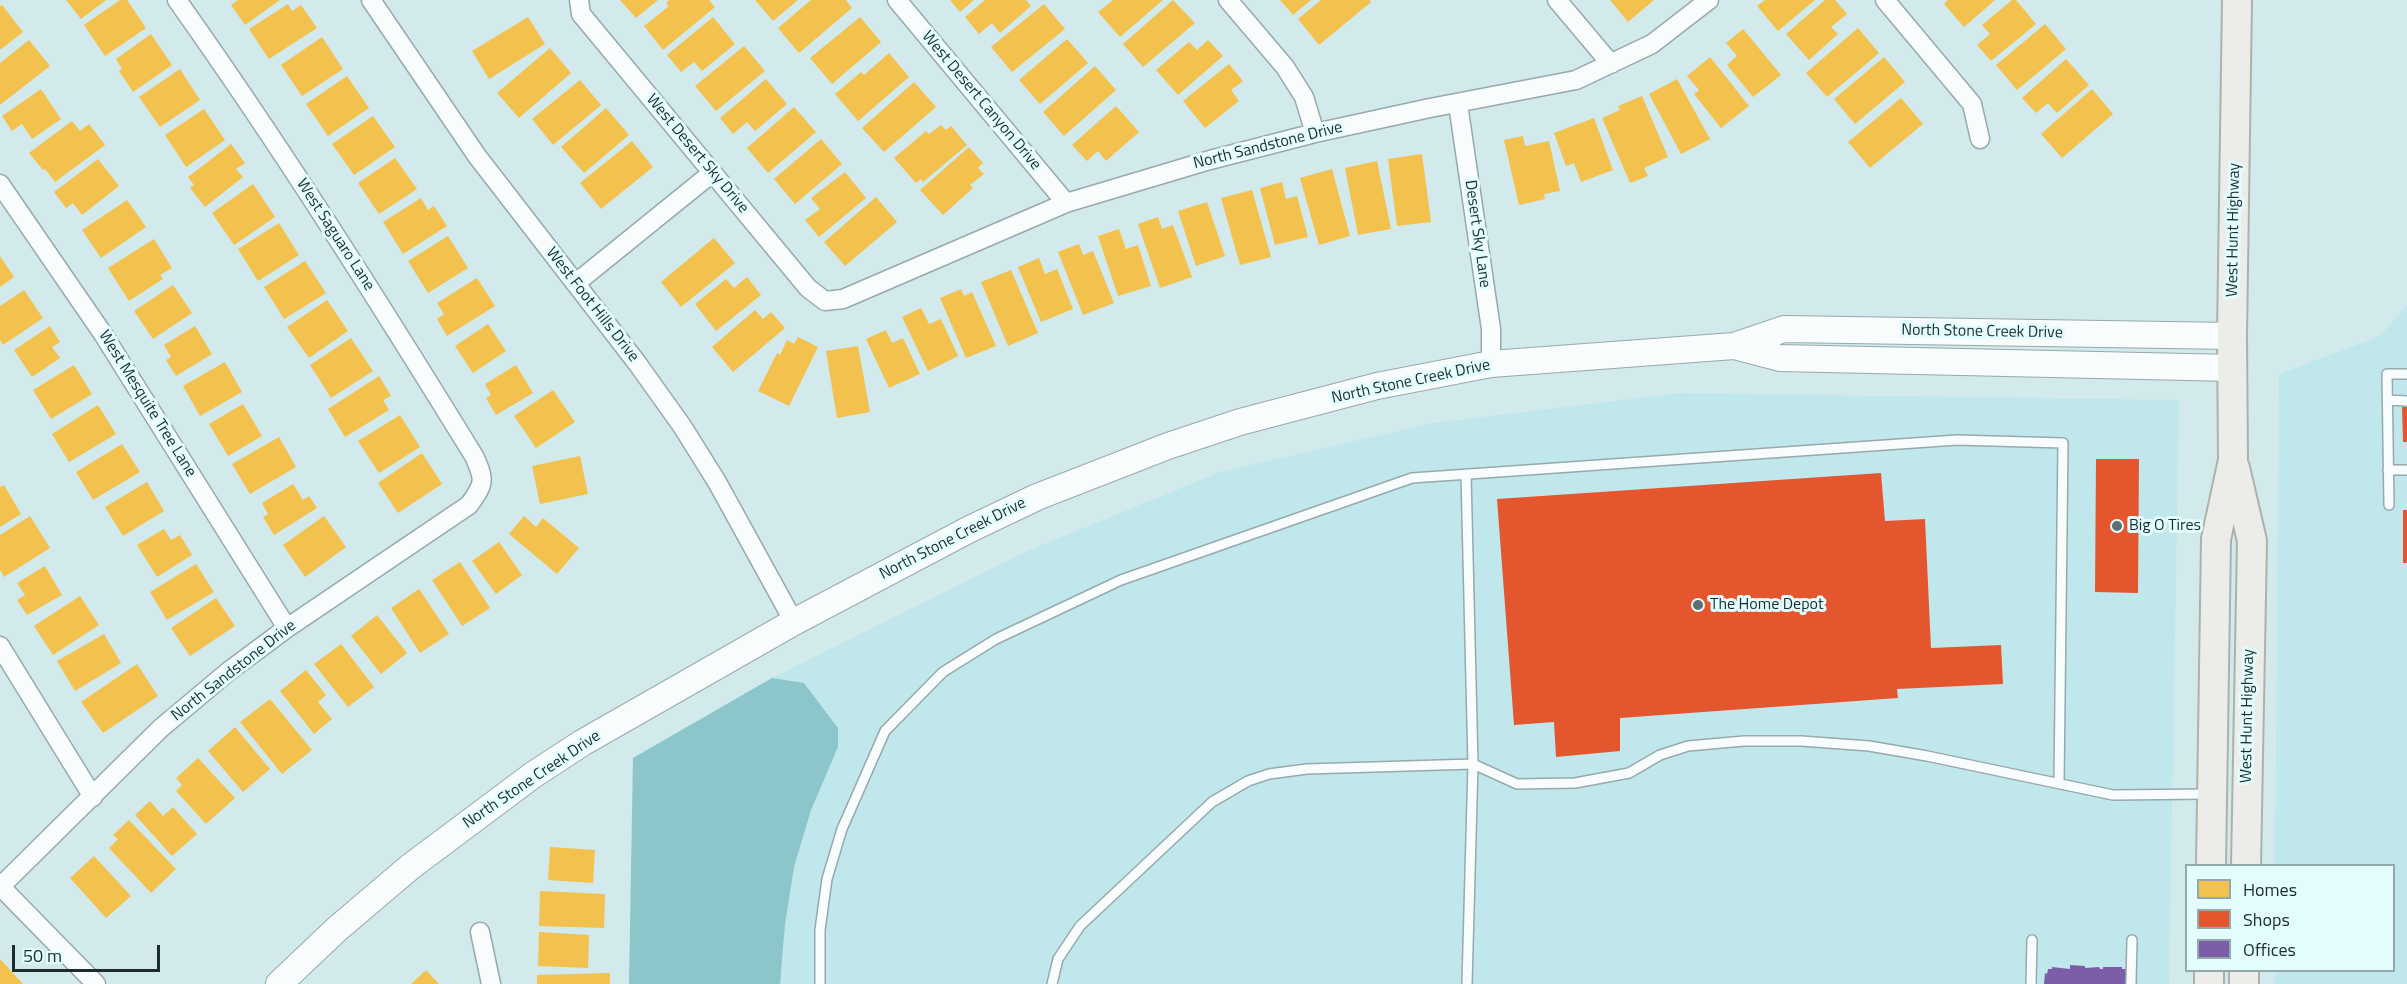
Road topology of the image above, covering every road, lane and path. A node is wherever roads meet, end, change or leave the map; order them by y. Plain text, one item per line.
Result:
1 (177, 0) edge
2 (371, 0) edge
3 (579, 0) edge
4 (897, 0) edge
5 (1228, 0) edge
6 (1557, 0) edge
7 (1709, 0) edge
8 (1885, 0) edge
9 (2237, 0) edge
10 (1611, 64) junction
11 (1458, 104) junction
12 (1315, 133) junction
13 (1980, 139) dead end
14 (712, 173) junction
15 (0, 184) edge
16 (1066, 203) junction
17 (576, 283) junction
18 (825, 300) joint
19 (2232, 336) junction
20 (1734, 346) junction
21 (1491, 364) junction
22 (2233, 368) junction
23 (2407, 374) edge
24 (2387, 400) junction
25 (2407, 401) edge
26 (2234, 460) junction
27 (2407, 470) edge
28 (2388, 471) junction
29 (1466, 474) junction
30 (484, 477) joint
31 (2389, 505) dead end
32 (794, 622) junction
33 (287, 628) junction
34 (0, 646) edge
35 (1473, 764) junction
36 (2058, 783) junction
37 (2247, 793) junction
38 (2212, 794) junction
39 (93, 797) junction
40 (2211, 864) edge
41 (2246, 864) edge
42 (0, 887) edge
43 (480, 932) dead end
44 (2032, 940) dead end
45 (2132, 940) dead end
46 (96, 984) edge
47 (279, 984) edge
48 (491, 984) edge
49 (820, 984) edge
50 (1052, 984) edge
51 (1467, 984) edge
52 (2031, 984) edge
53 (2131, 984) edge

1 - 30 street, West Saguaro Lane
2 - 17 street, West Foot Hills Drive
3 - 14 street, West Desert Sky Drive
4 - 16 street, West Desert Canyon Drive
5 - 12 street
6 - 10 street
7 - 10 street, North Sandstone Drive
8 - 13 street
9 - 19 main road, West Hunt Highway
10 - 11 street, North Sandstone Drive
11 - 12 street, North Sandstone Drive
11 - 21 street, Desert Sky Lane
12 - 16 street, North Sandstone Drive
14 - 17 street
14 - 18 street, West Desert Sky Drive
15 - 33 street, West Mesquite Tree Lane
16 - 18 street, North Sandstone Drive
17 - 32 street, West Foot Hills Drive
19 - 20 street, North Stone Creek Drive
19 - 22 main road, West Hunt Highway
20 - 21 street, North Stone Creek Drive
20 - 22 street, North Stone Creek Drive
21 - 32 street, North Stone Creek Drive
22 - 26 main road, West Hunt Highway
23 - 24 lane
24 - 25 lane
24 - 28 lane
26 - 37 main road, West Hunt Highway
26 - 38 main road, West Hunt Highway
27 - 28 lane
28 - 31 lane
29 - 35 lane
29 - 36 lane
29 - 49 lane
30 - 33 street, North Sandstone Drive
32 - 47 street, North Stone Creek Drive
33 - 39 street, North Sandstone Drive
34 - 39 street
35 - 36 lane
35 - 50 lane
35 - 51 lane
36 - 38 lane
37 - 38 main road
37 - 41 main road, West Hunt Highway
38 - 40 main road, West Hunt Highway
39 - 42 street, North Sandstone Drive
42 - 46 street
43 - 48 street
44 - 52 lane
45 - 53 lane

